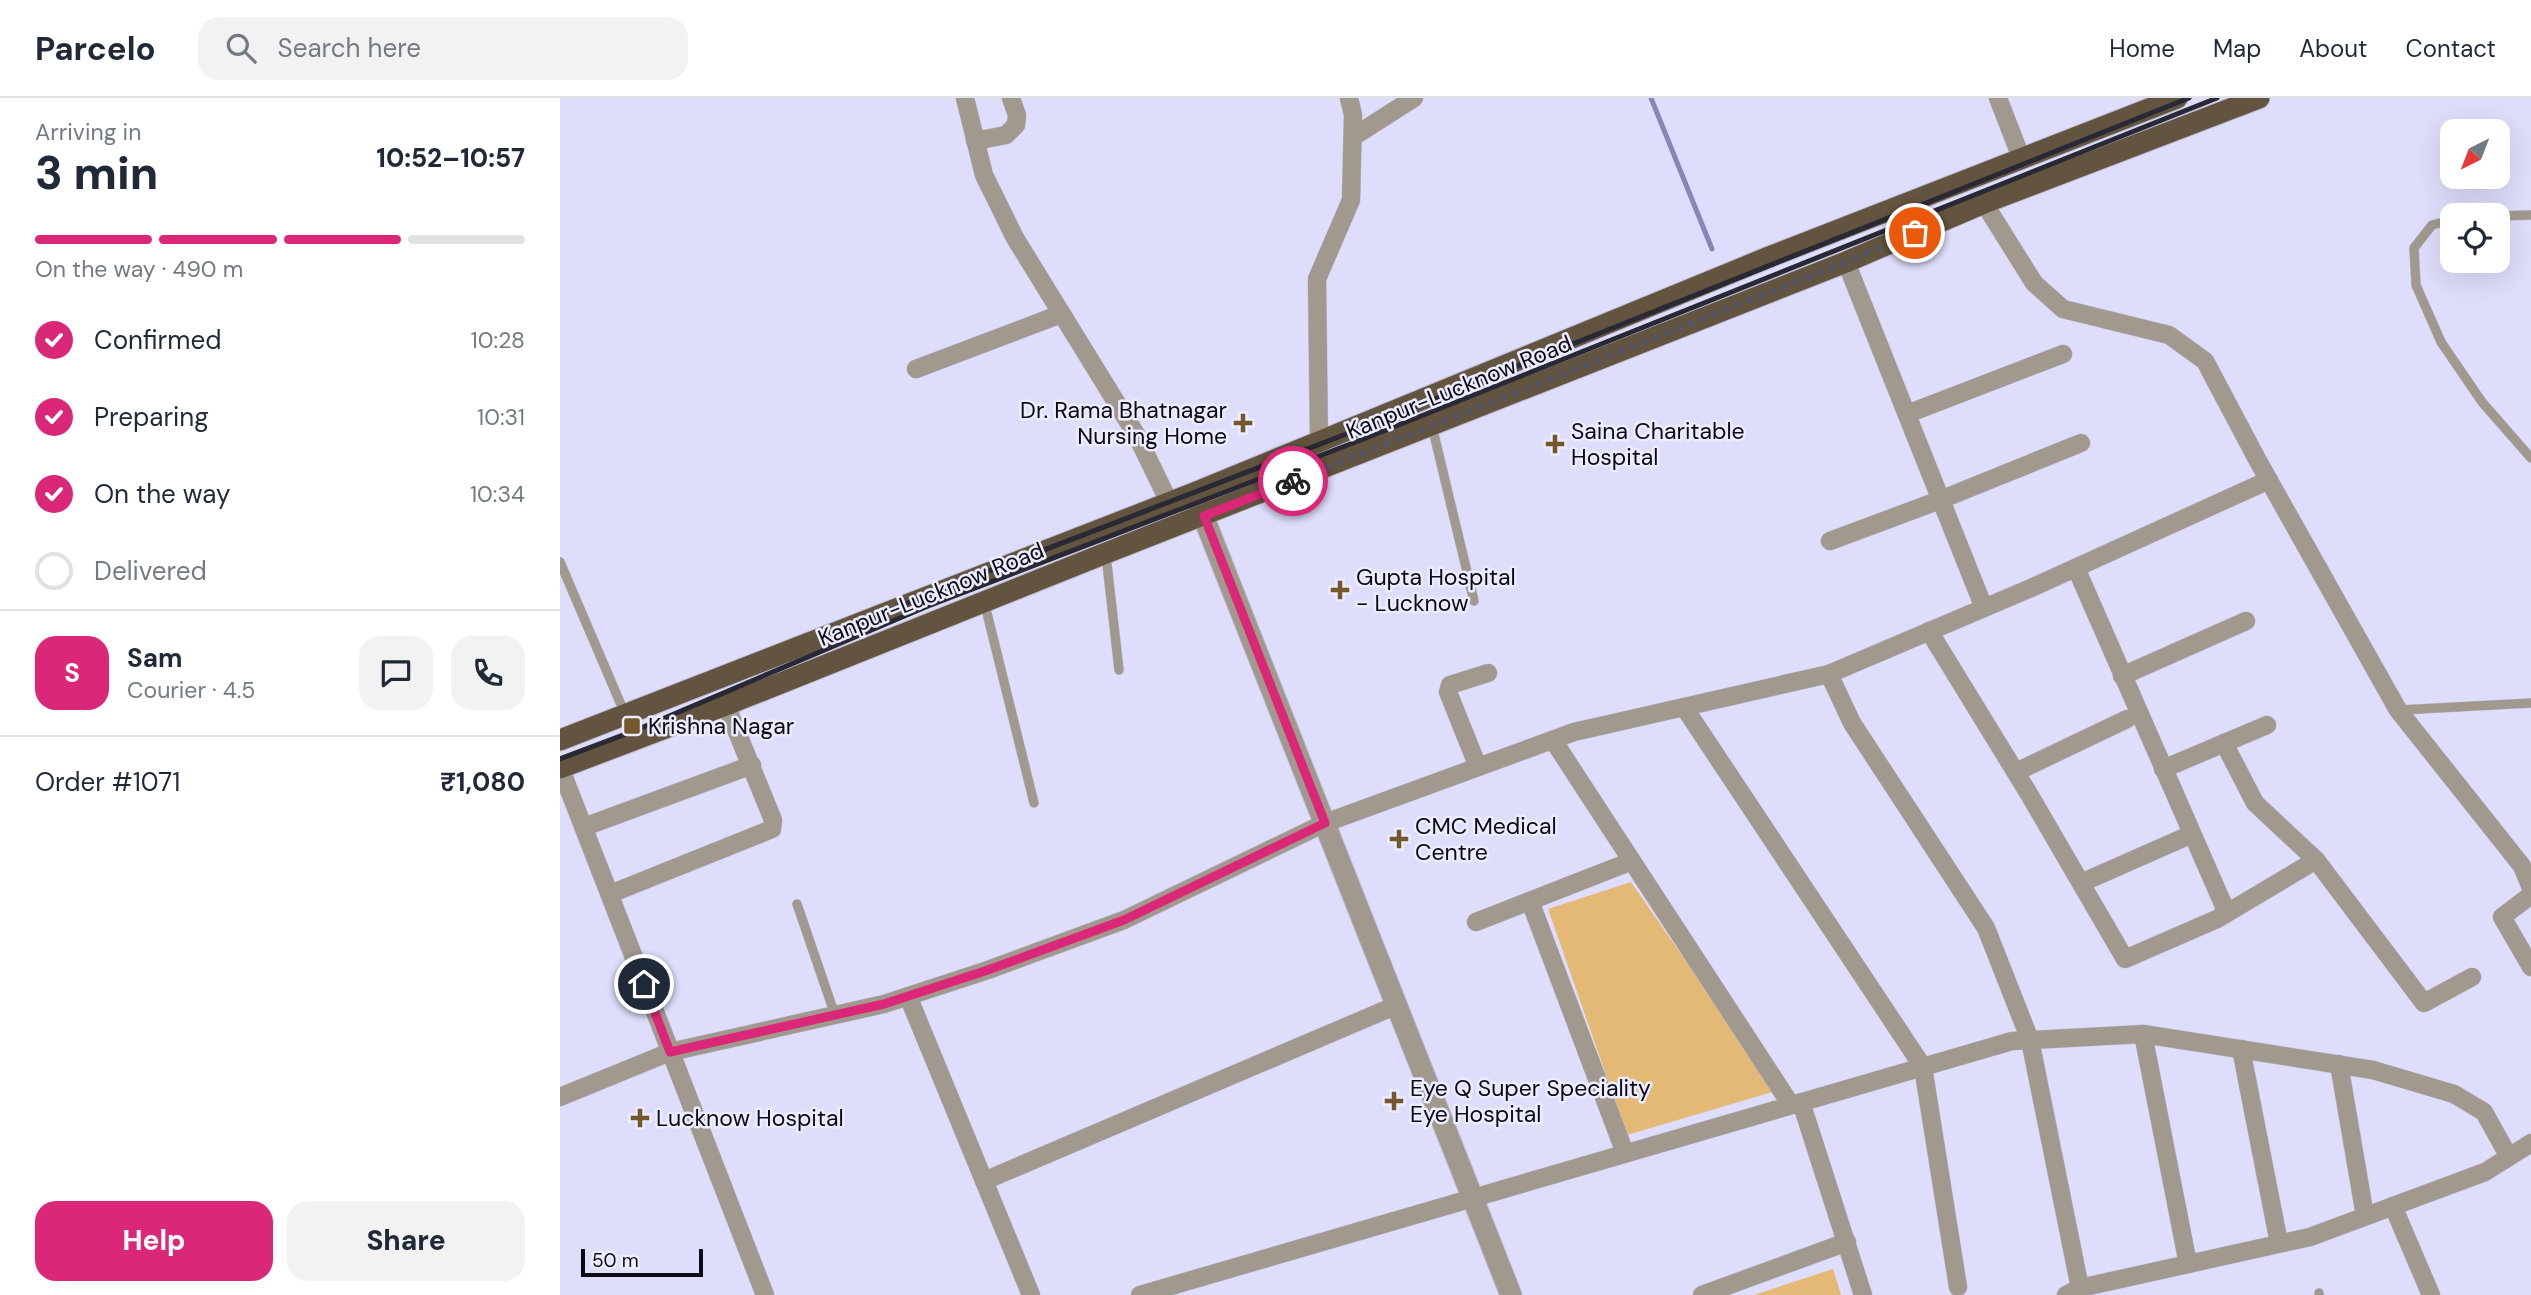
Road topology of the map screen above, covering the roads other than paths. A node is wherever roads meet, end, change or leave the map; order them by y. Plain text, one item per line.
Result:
1 (965, 98) edge
2 (1011, 98) edge
3 (1349, 98) edge
4 (1414, 98) edge
5 (1998, 98) edge
6 (2177, 98) edge
7 (2259, 98) edge
8 (2219, 106) edge
9 (1353, 137) junction
10 (975, 141) junction
11 (2022, 160) junction
12 (1984, 203) junction
13 (2531, 215) edge
14 (2510, 216) edge
15 (2440, 223) edge
16 (1846, 262) junction
17 (1061, 314) junction
18 (2063, 354) dead end
19 (916, 369) dead end
20 (1907, 414) junction
21 (1432, 426) junction
22 (1320, 442) junction
23 (2081, 443) dead end
24 (2531, 458) edge
25 (2269, 480) junction
26 (1194, 493) junction
27 (1940, 500) junction
28 (1169, 502) junction
29 (1204, 516) junction
30 (1830, 541) dead end
31 (1106, 553) junction
32 (560, 562) edge
33 (2076, 568) junction
34 (984, 601) junction
35 (1474, 601) dead end
36 (1984, 608) junction
37 (2245, 621) dead end
38 (1929, 631) junction
39 (1119, 670) dead end
40 (1488, 673) dead end
41 (1829, 674) junction
42 (2122, 676) junction
43 (2531, 704) edge
44 (726, 705) junction
45 (1684, 707) junction
46 (2398, 710) junction
47 (625, 714) junction
48 (2127, 719) dead end
49 (2267, 725) dead end
50 (560, 740) edge
51 (1553, 740) junction
52 (2224, 743) junction
53 (752, 765) junction
54 (1478, 767) junction
55 (560, 768) edge
56 (2163, 769) junction
57 (2016, 772) junction
58 (1034, 803) dead end
59 (1325, 823) junction
60 (584, 827) junction
61 (2192, 834) junction
62 (2316, 860) junction
63 (1632, 861) junction
64 (2526, 864) edge
65 (2081, 883) junction
66 (2531, 888) edge
67 (610, 894) junction
68 (2531, 895) edge
69 (1530, 901) junction
70 (797, 904) dead end
71 (2227, 913) junction
72 (1476, 922) dead end
73 (2531, 967) edge
74 (2472, 977) dead end
75 (908, 996) junction
76 (1396, 1005) junction
77 (835, 1015) junction
78 (2143, 1034) junction
79 (2030, 1040) junction
80 (2241, 1049) junction
81 (670, 1052) junction
82 (2339, 1065) junction
83 (1923, 1067) junction
84 (560, 1097) edge
85 (1796, 1104) junction
86 (2531, 1143) edge
87 (1625, 1153) junction
88 (2509, 1157) junction
89 (984, 1181) junction
90 (1472, 1198) junction
91 (2393, 1206) junction
92 (2365, 1216) junction
93 (1847, 1242) junction
94 (2279, 1243) junction
95 (2188, 1264) junction
96 (1958, 1287) dead end
97 (2073, 1292) edge
98 (765, 1295) edge
99 (1031, 1295) edge
100 (1140, 1295) edge
101 (1511, 1295) edge
102 (1702, 1295) edge
103 (1863, 1295) edge
104 (2431, 1295) edge

1 - 10 street
2 - 10 street
3 - 9 street
4 - 9 street
5 - 11 street
6 - 11 highway, Kanpur-Lucknow Road
7 - 8 highway, Kanpur-Lucknow Road
8 - 12 highway, Kanpur-Lucknow Road
9 - 22 street
10 - 17 street
11 - 22 highway, Kanpur-Lucknow Road
12 - 16 highway, Kanpur-Lucknow Road
12 - 25 street
13 - 14 lane
15 - 24 lane
16 - 20 street
16 - 21 highway, Kanpur-Lucknow Road
17 - 19 street
17 - 28 street
18 - 20 street
20 - 27 street
21 - 29 highway, Kanpur-Lucknow Road
21 - 35 lane
22 - 26 highway, Kanpur-Lucknow Road
23 - 27 street
25 - 33 street
25 - 46 street
26 - 28 highway, Kanpur-Lucknow Road
26 - 29 street
27 - 30 street
27 - 36 street
28 - 47 highway, Kanpur-Lucknow Road
29 - 31 highway, Kanpur-Lucknow Road
29 - 59 street
31 - 34 highway, Kanpur-Lucknow Road
31 - 39 lane
32 - 47 lane
33 - 36 street
33 - 42 street
34 - 44 highway, Kanpur-Lucknow Road
34 - 58 lane
36 - 38 street
37 - 42 street
38 - 41 street
38 - 57 street
40 - 54 street
41 - 45 street
41 - 79 street
42 - 56 street
43 - 46 lane
44 - 53 street
44 - 55 highway, Kanpur-Lucknow Road
45 - 51 street
45 - 83 street
46 - 64 street
47 - 50 highway, Kanpur-Lucknow Road
48 - 57 street
49 - 52 street
51 - 54 street
51 - 63 street
52 - 56 street
52 - 62 street
53 - 60 street
53 - 67 street
54 - 59 street
55 - 60 street
56 - 61 street
57 - 65 street
59 - 75 street
59 - 76 street
60 - 67 street
61 - 65 street
61 - 71 street
62 - 71 street
62 - 74 street
63 - 69 street
63 - 85 street
64 - 66 street
65 - 71 street
67 - 81 street
68 - 73 street
69 - 72 street
69 - 87 street
70 - 77 lane
75 - 77 street
75 - 89 street
76 - 89 street
76 - 90 street
77 - 81 street
78 - 79 street
78 - 80 street
78 - 95 street
79 - 83 street
79 - 97 street
80 - 82 street
80 - 94 street
81 - 84 street
81 - 98 street
82 - 88 street
82 - 92 street
83 - 85 street
83 - 96 street
85 - 87 street
85 - 93 street
86 - 88 street
87 - 90 street
88 - 91 street
89 - 99 street
90 - 100 street
90 - 101 street
91 - 92 street
91 - 104 street
92 - 94 street
93 - 102 street
93 - 103 street
94 - 95 street
95 - 97 street

